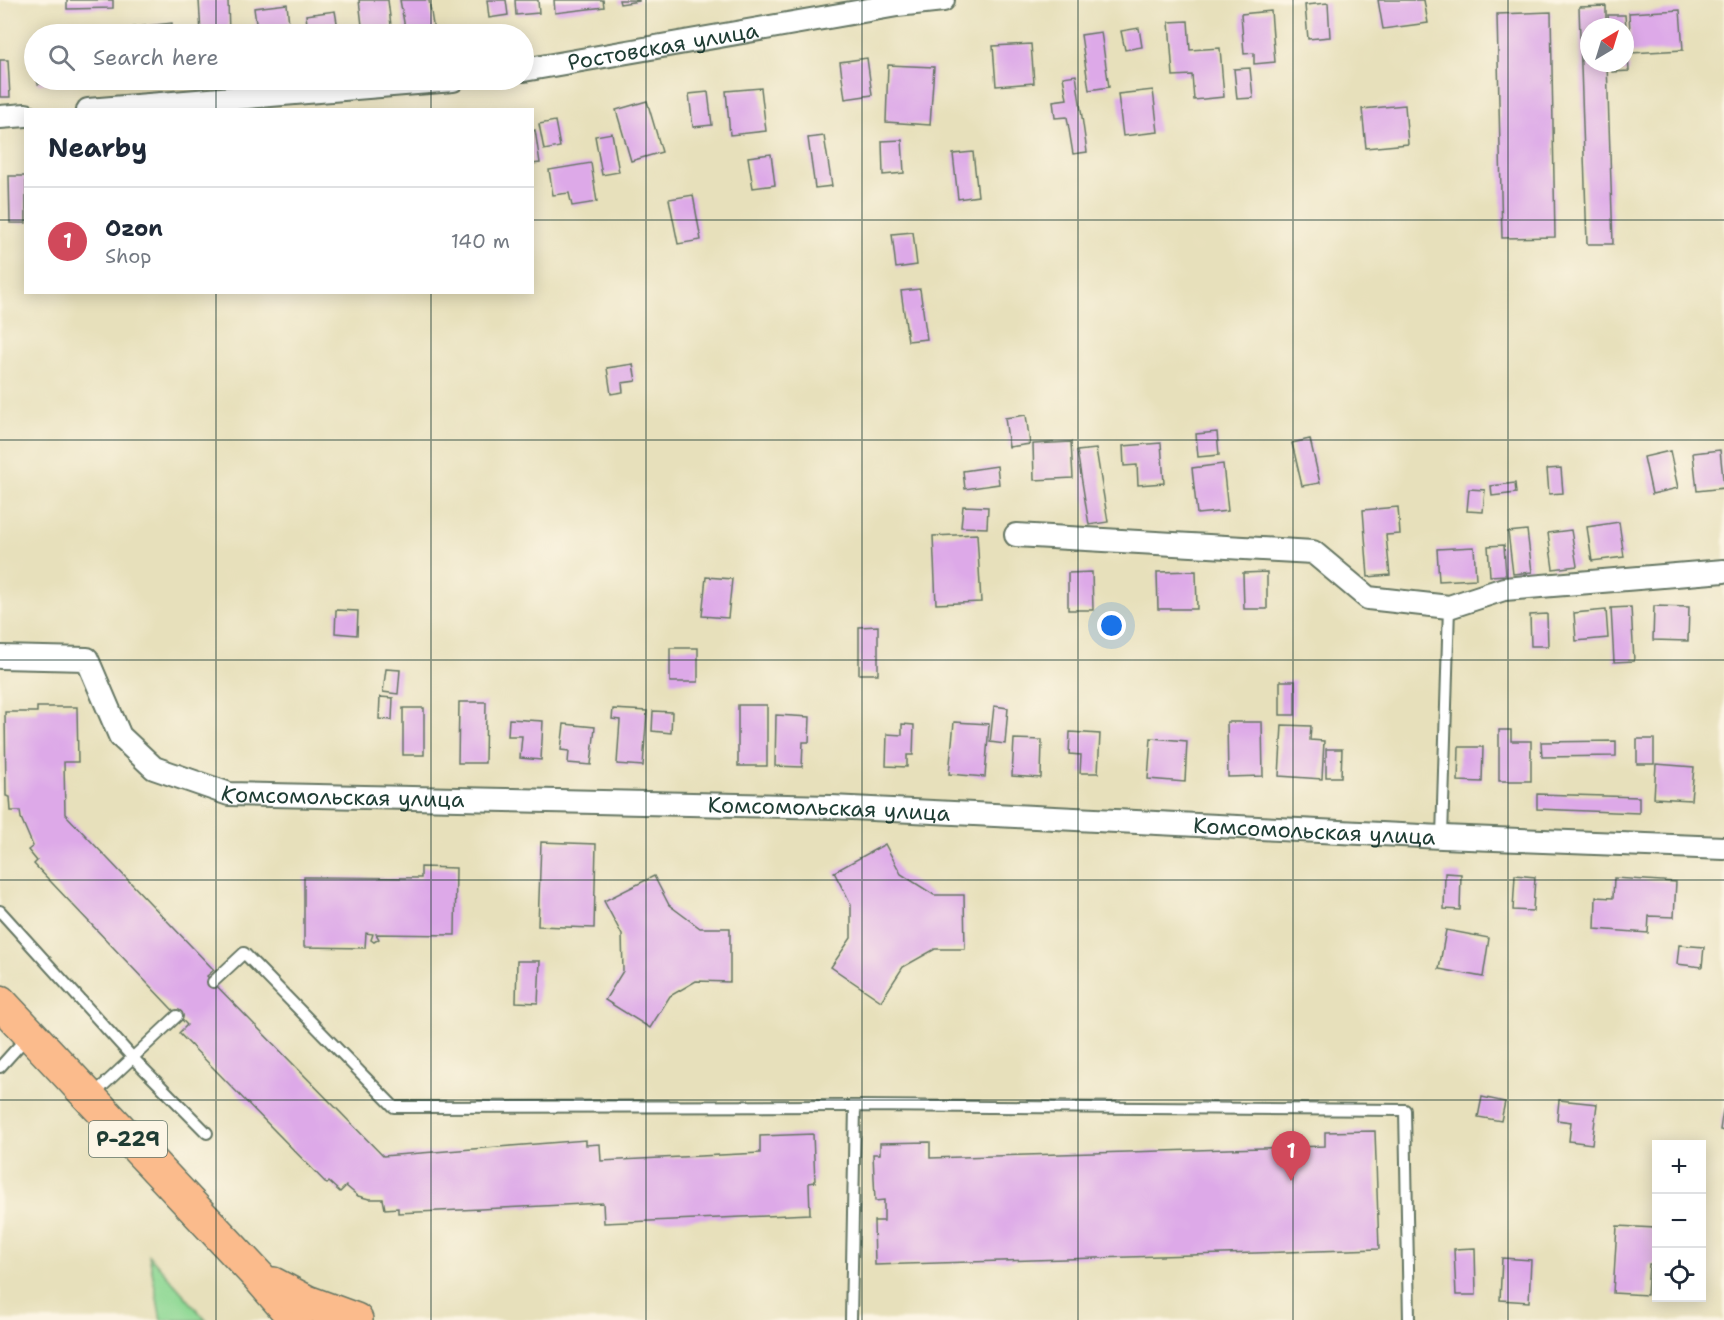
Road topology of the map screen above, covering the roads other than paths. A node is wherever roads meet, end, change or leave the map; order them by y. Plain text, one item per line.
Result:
1 (943, 0) edge
2 (534, 68) edge
3 (331, 90) edge
4 (112, 108) edge
5 (24, 115) edge
6 (0, 117) edge
7 (1016, 535) dead end
8 (1724, 571) edge
9 (1449, 607) junction
10 (0, 657) edge
11 (1442, 837) junction
12 (1724, 848) edge
13 (0, 911) edge
14 (213, 981) dead end
15 (0, 1002) edge
16 (177, 1016) dead end
17 (29, 1034) junction
18 (133, 1058) junction
19 (0, 1067) edge
20 (90, 1098) junction
21 (855, 1106) junction
22 (207, 1133) dead end
23 (258, 1276) junction
24 (296, 1320) edge
25 (356, 1320) edge
26 (851, 1320) edge
27 (1409, 1320) edge

1 - 2 street, Ростовская улица
3 - 4 street
5 - 6 street
7 - 9 street
8 - 9 street
9 - 11 lane
10 - 11 street, Комсомольская улица
11 - 12 street, Комсомольская улица
13 - 18 lane
14 - 21 lane
15 - 17 main road, Р-229
16 - 18 lane
17 - 19 lane
17 - 20 main road, Р-229
18 - 20 lane
18 - 22 lane
20 - 23 main road, Р-229
21 - 26 lane
21 - 27 lane
23 - 24 main road, Р-229
23 - 25 main road, Р-229

